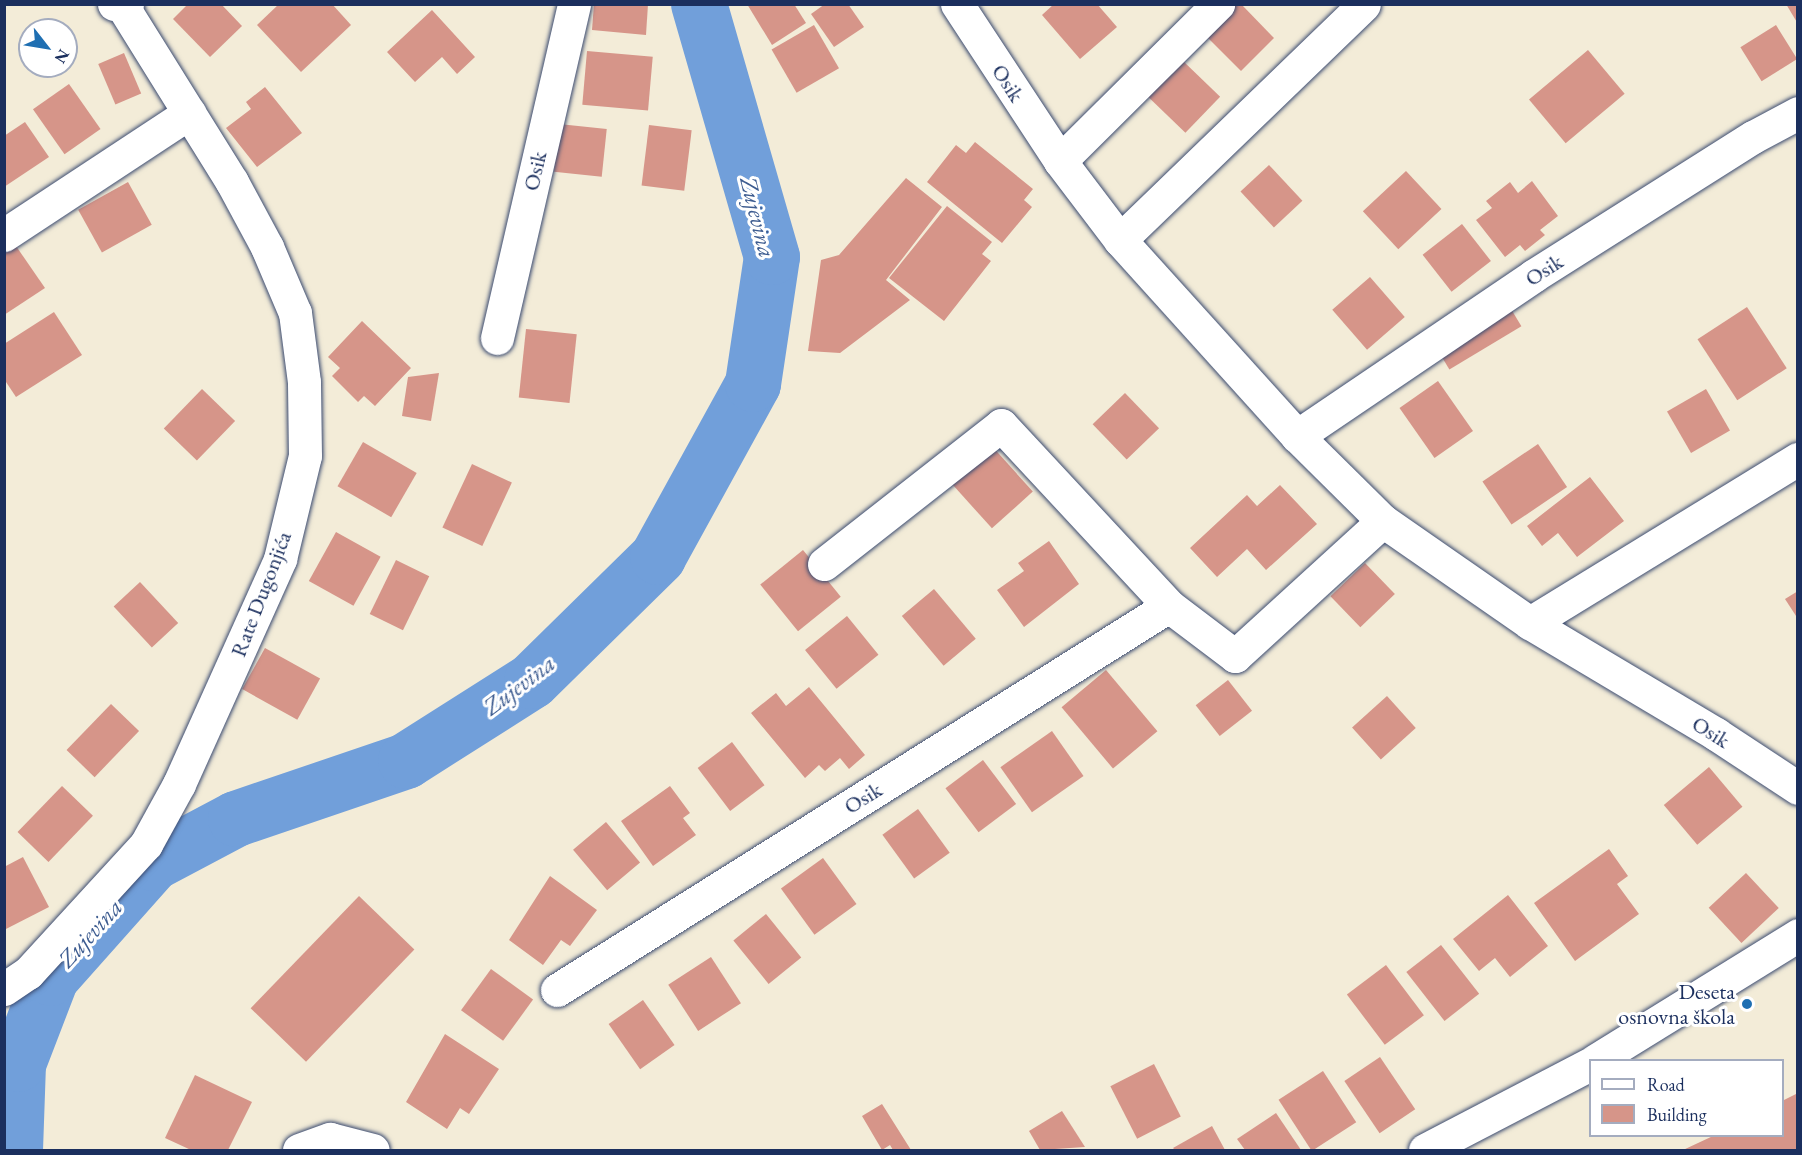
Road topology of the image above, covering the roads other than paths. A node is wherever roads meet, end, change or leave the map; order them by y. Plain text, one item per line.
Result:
1 (574, 4) edge
2 (957, 4) edge
3 (1218, 4) edge
4 (1364, 4) edge
5 (121, 5) edge
6 (189, 113) junction
7 (1797, 113) edge
8 (1060, 161) junction
9 (4, 235) edge
10 (1120, 240) junction
11 (497, 338) dead end
12 (1297, 436) junction
13 (1797, 459) edge
14 (1383, 520) junction
15 (824, 564) dead end
16 (1169, 606) junction
17 (1530, 623) junction
18 (1797, 788) edge
19 (1797, 935) edge
20 (4, 989) edge
21 (557, 990) dead end
22 (1599, 1059) edge
23 (1589, 1065) edge
24 (299, 1150) edge
25 (373, 1150) edge
26 (1425, 1150) edge

1 - 11 street, Osik
2 - 8 street, Osik
3 - 8 street
4 - 10 street
5 - 6 street, Rate Dugonjića
6 - 9 street
6 - 20 street, Rate Dugonjića
7 - 12 street, Osik
8 - 10 street, Osik
10 - 12 street, Osik
12 - 14 street, Osik
13 - 17 street
14 - 16 street
14 - 17 street, Osik
15 - 16 street
16 - 21 street, Osik
17 - 18 street, Osik
19 - 22 street
23 - 26 street
24 - 25 street

